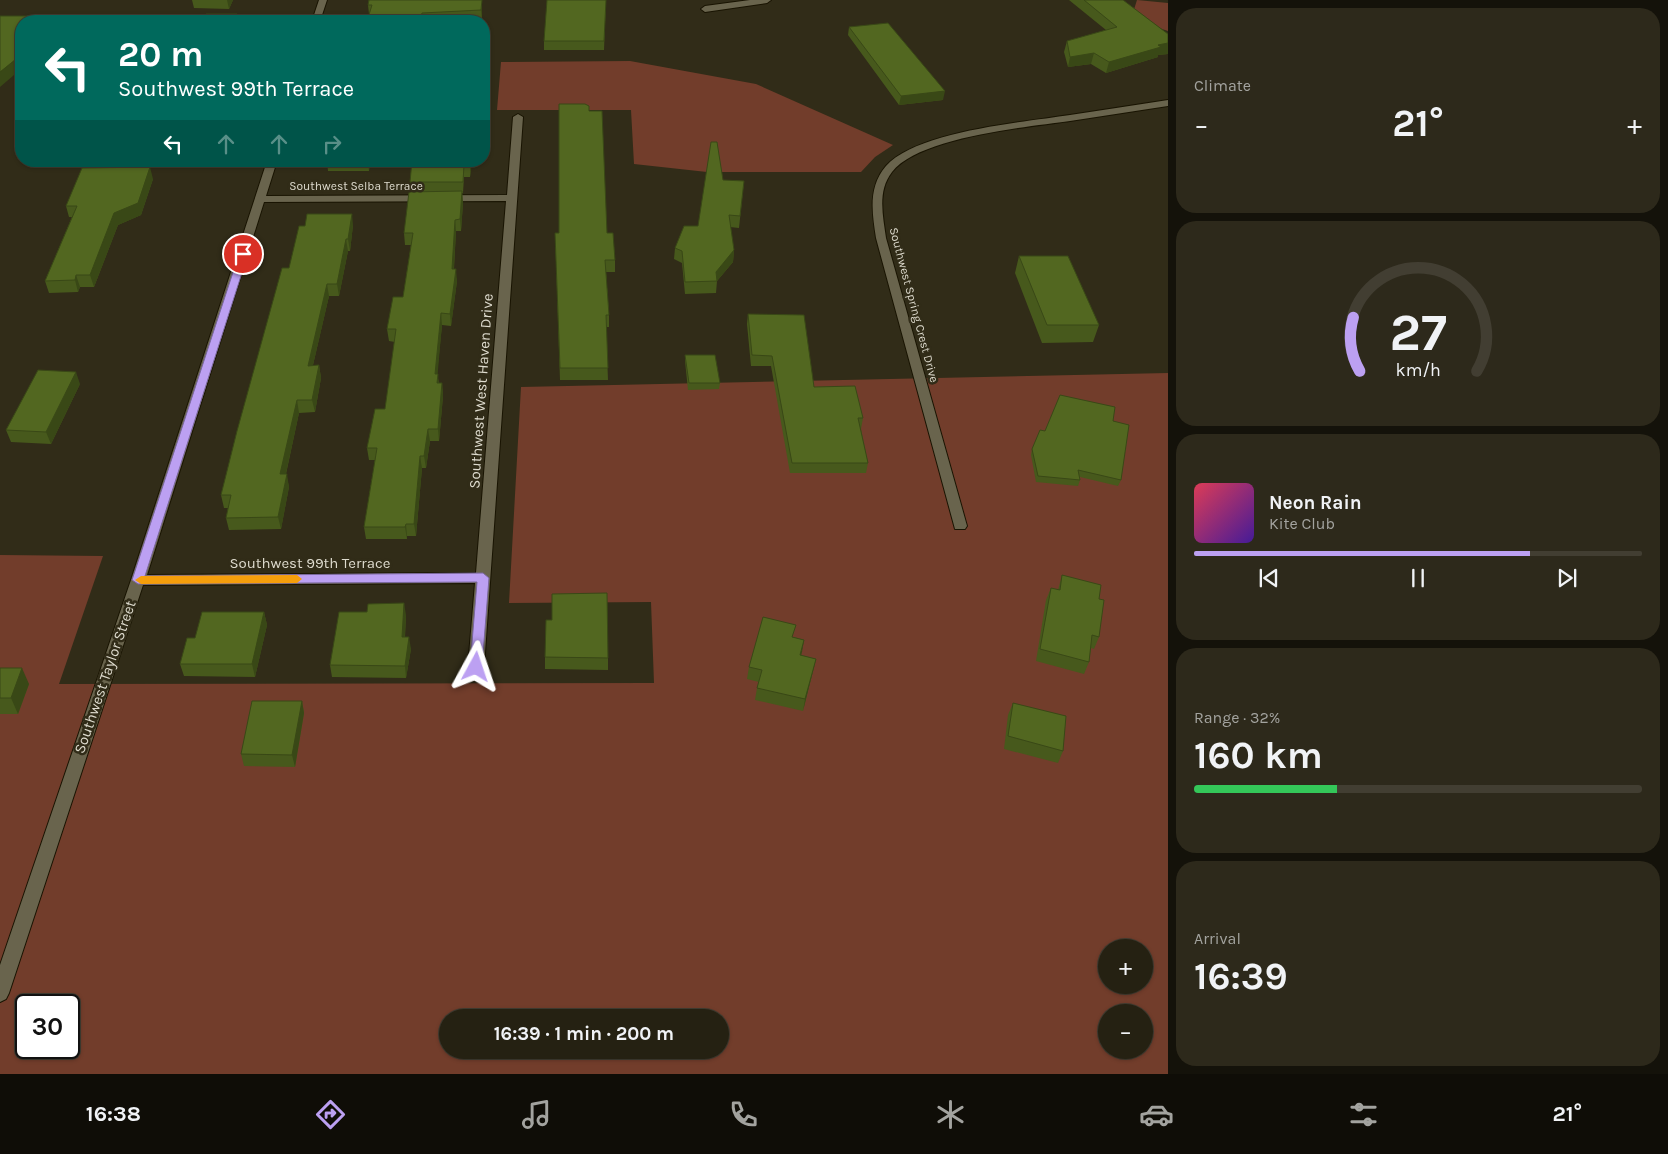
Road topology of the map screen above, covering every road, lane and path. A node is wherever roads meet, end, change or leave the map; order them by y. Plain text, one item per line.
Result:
1 (323, 0) edge
2 (767, 0) edge
3 (705, 9) dead end
4 (318, 15) edge
5 (1168, 103) edge
6 (518, 117) dead end
7 (270, 167) edge
8 (512, 198) junction
9 (261, 199) junction
10 (960, 526) dead end
11 (483, 578) junction
12 (138, 580) junction
13 (476, 667) dead end
14 (0, 993) edge

1 - 4 street
2 - 3 street
5 - 10 street, Southwest Spring Crest Drive
6 - 8 street, Southwest West Haven Drive
7 - 9 street, Southwest Taylor Street
8 - 9 street, Southwest Selba Terrace
8 - 11 street, Southwest West Haven Drive
9 - 12 street, Southwest Taylor Street
11 - 12 street, Southwest 99th Terrace
11 - 13 street, Southwest West Haven Drive
12 - 14 street, Southwest Taylor Street

